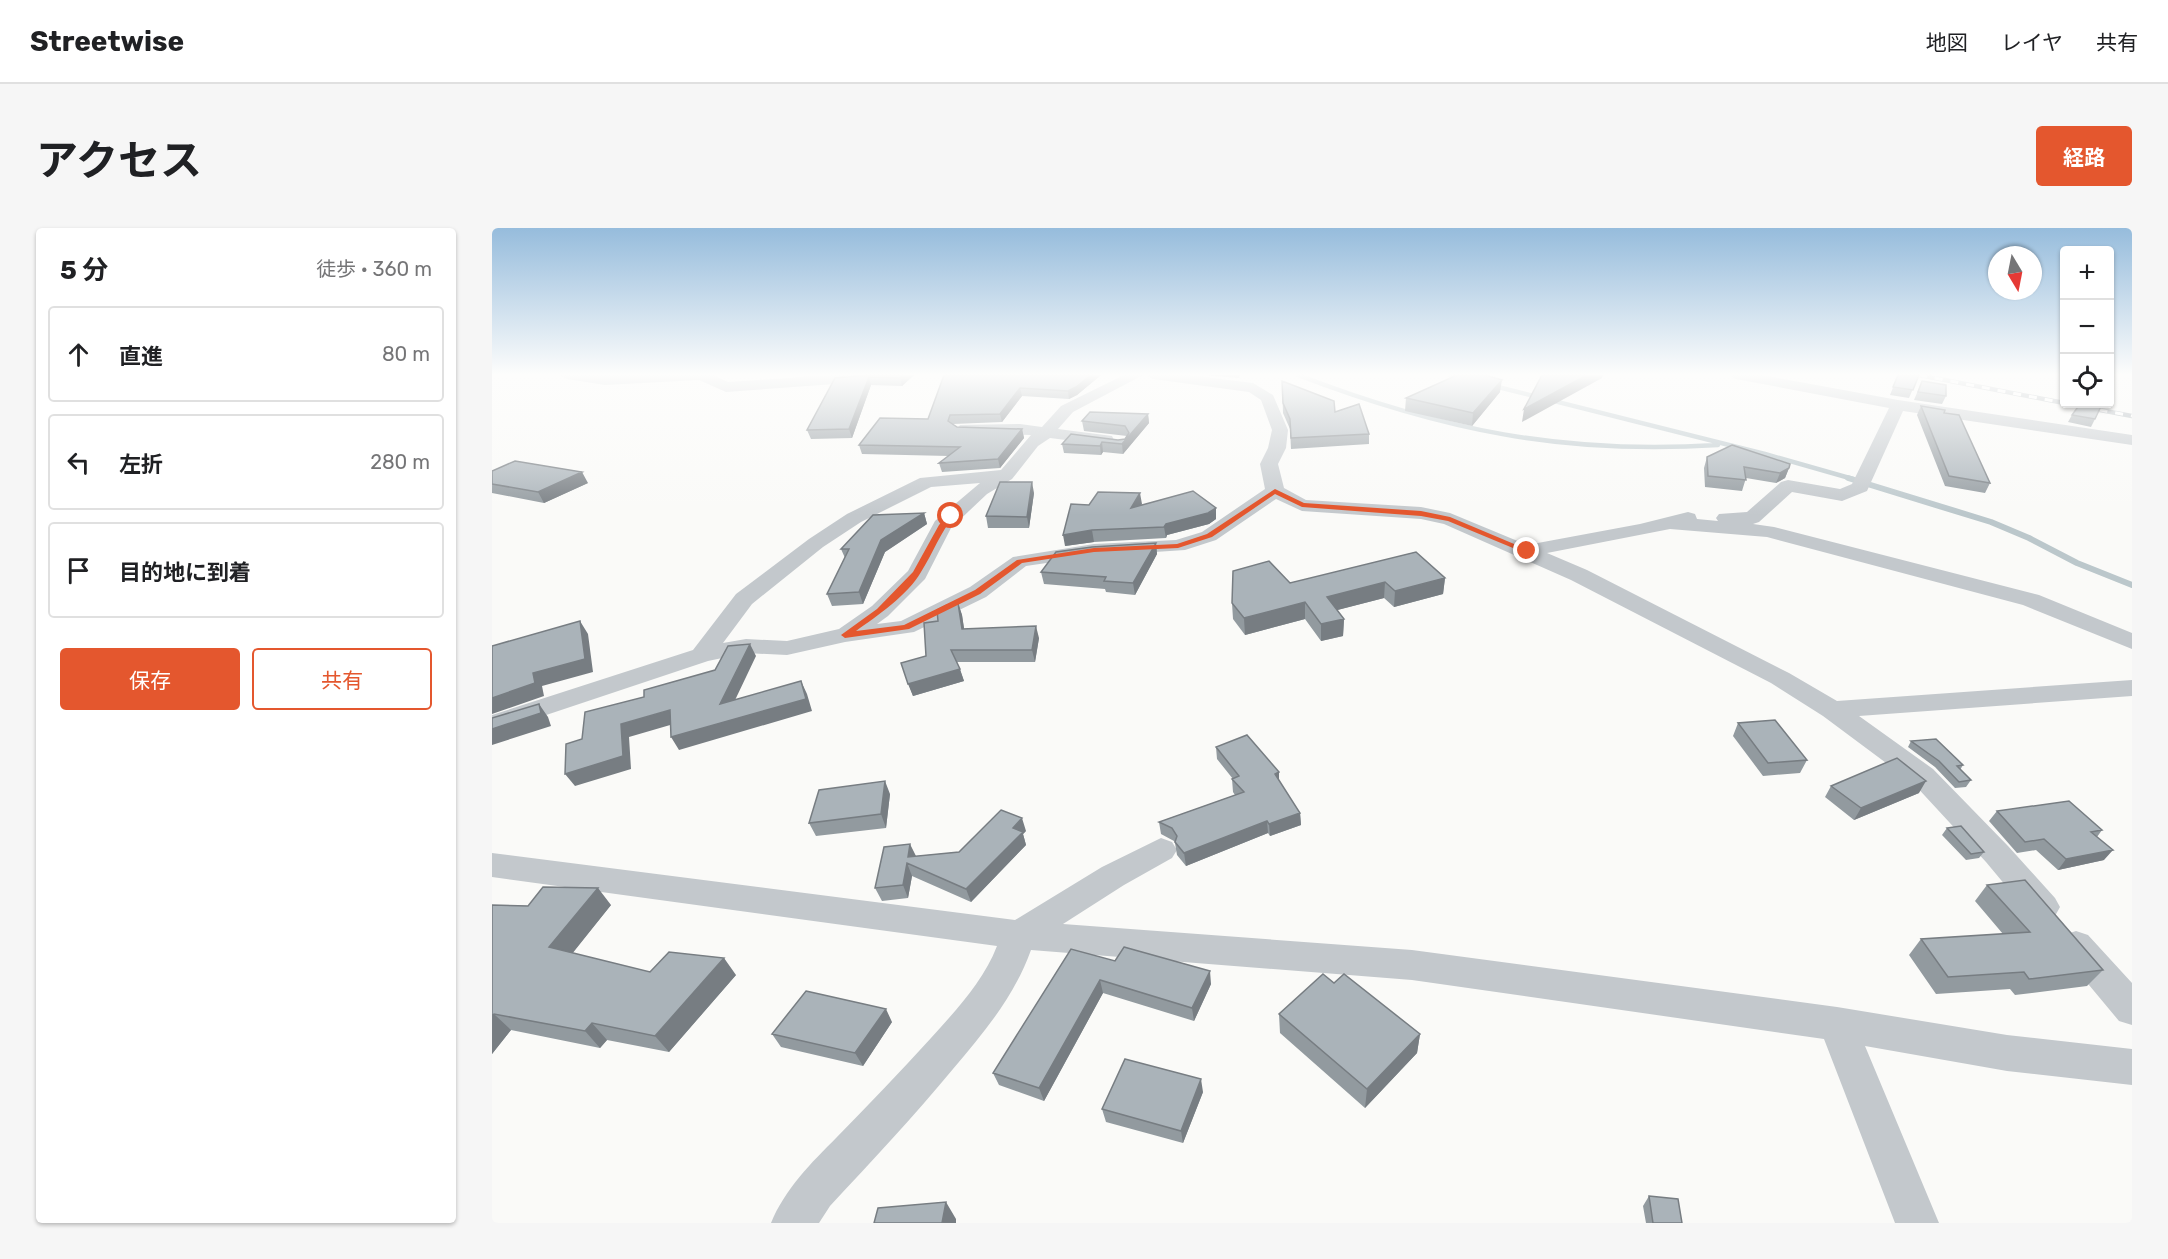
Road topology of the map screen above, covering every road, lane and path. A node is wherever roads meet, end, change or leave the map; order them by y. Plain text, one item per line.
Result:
1 (1055, 421) edge
2 (1277, 421) edge
3 (1890, 421) edge
4 (2009, 421) edge
5 (960, 429) edge
6 (1044, 434) junction
7 (2108, 436) junction
8 (2132, 440) edge
9 (1120, 442) edge
10 (2132, 453) edge
11 (1006, 475) junction
12 (1275, 491) junction
13 (1671, 523) junction
14 (1527, 551) junction
15 (845, 635) junction
16 (2132, 642) edge
17 (702, 655) junction
18 (2132, 688) edge
19 (1832, 710) junction
20 (492, 724) edge
21 (1161, 850) dead end
22 (492, 865) edge
23 (1019, 935) junction
24 (2132, 1009) edge
25 (1837, 1024) junction
26 (2132, 1068) edge
27 (793, 1223) edge
28 (1917, 1223) edge

1 - 6 street
2 - 12 street
3 - 13 street
4 - 7 street
5 - 6 street
6 - 9 street
6 - 11 street
7 - 8 street
7 - 10 street
11 - 15 street
11 - 17 street
12 - 14 street
12 - 15 street
13 - 14 street
13 - 16 street
14 - 19 street
15 - 17 street
17 - 20 street
18 - 19 street
19 - 24 street
21 - 23 street
22 - 23 street
23 - 25 street
23 - 27 street
25 - 26 street
25 - 28 street

